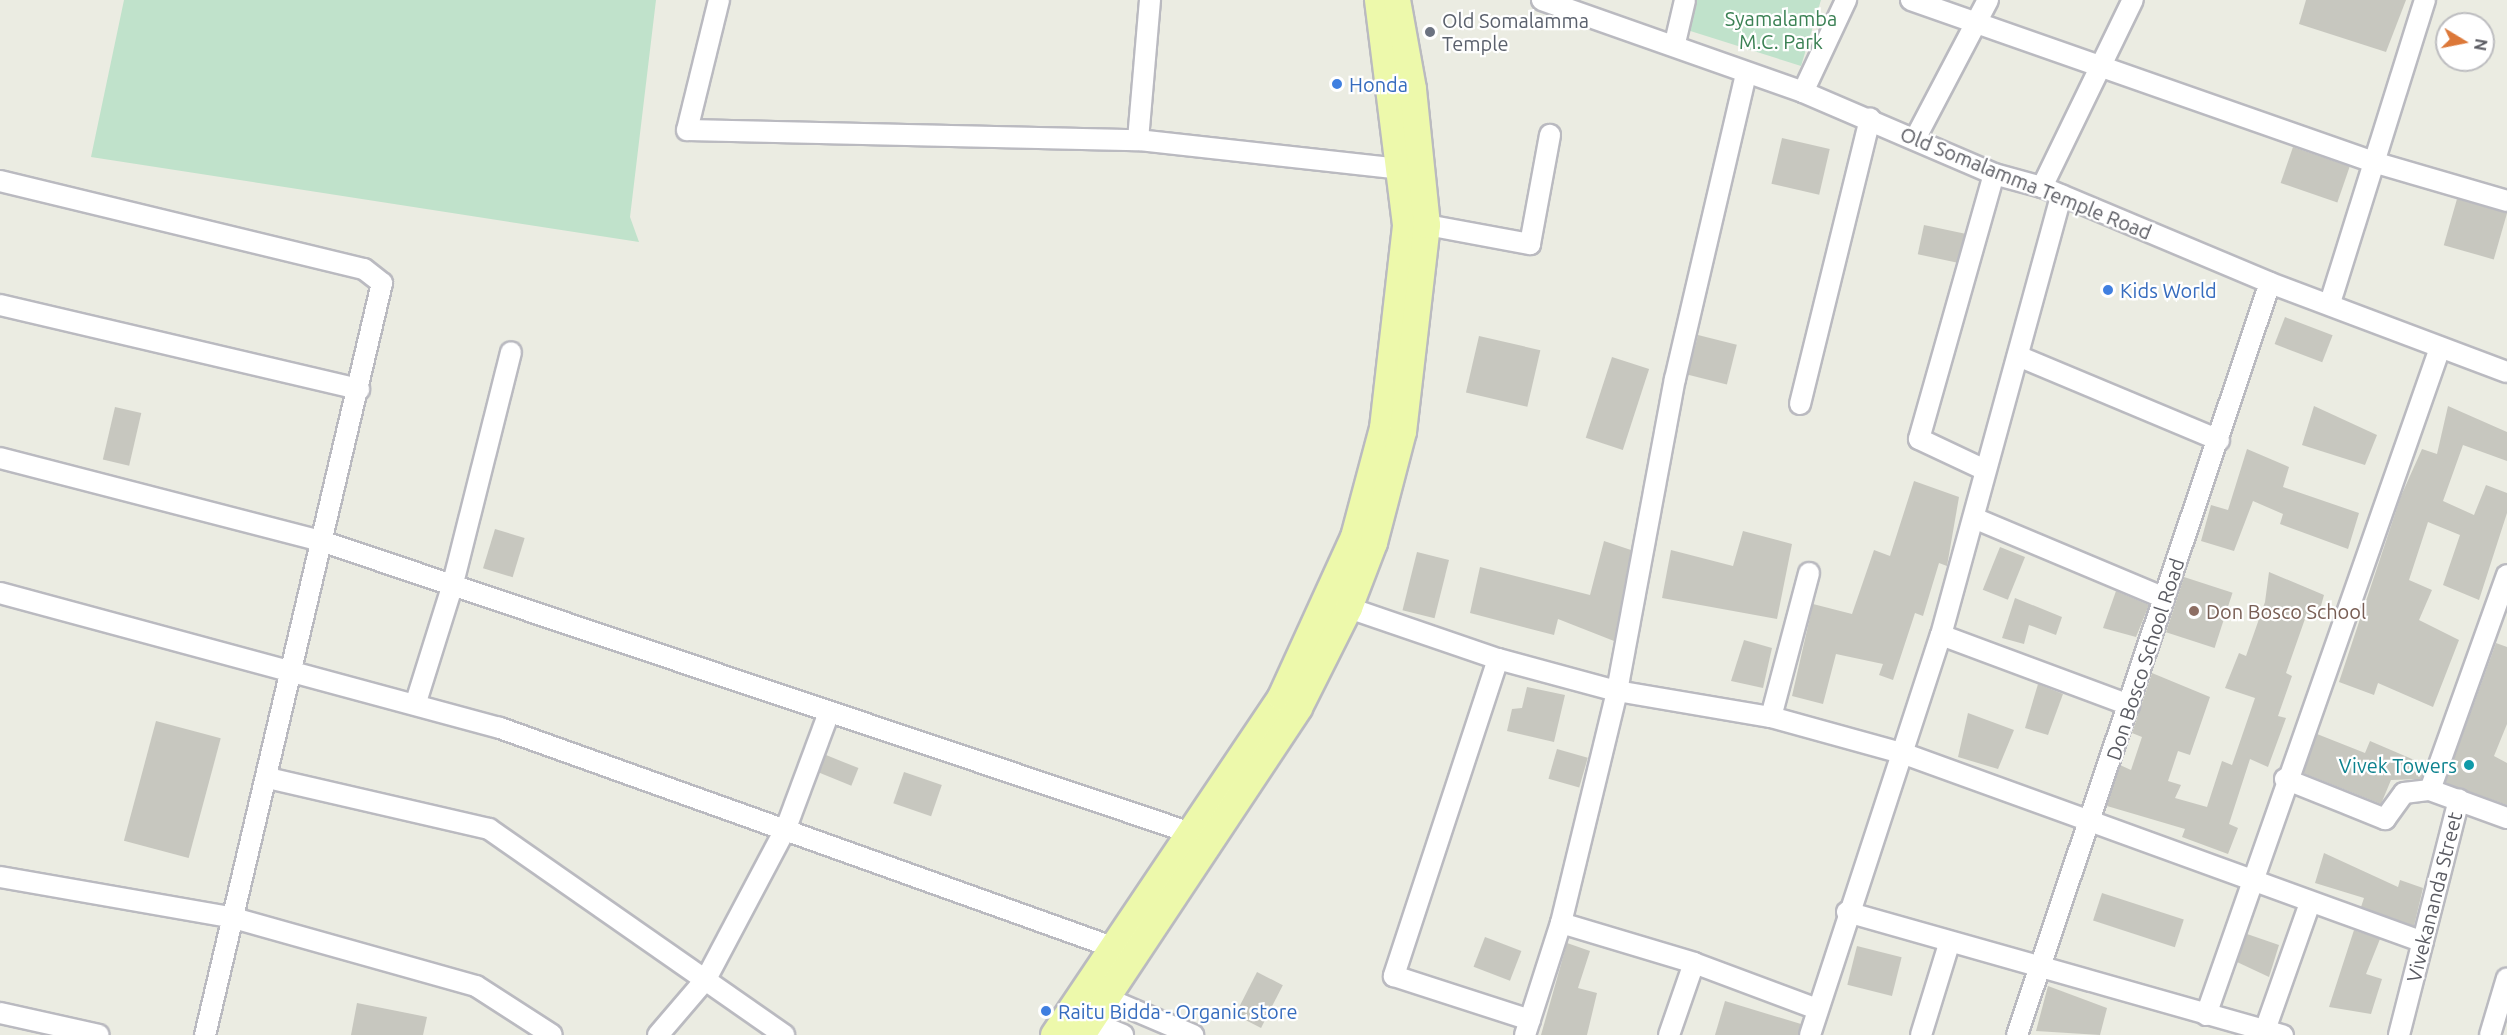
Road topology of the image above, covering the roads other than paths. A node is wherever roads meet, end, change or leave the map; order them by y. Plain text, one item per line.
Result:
1 (719, 0) edge
2 (1150, 0) edge
3 (1378, 0) edge
4 (1397, 0) edge
5 (1542, 0) edge
6 (1685, 0) edge
7 (1846, 0) edge
8 (1911, 0) edge
9 (1988, 0) edge
10 (2133, 0) edge
11 (2425, 0) edge
12 (1975, 24) junction
13 (1675, 43) junction
14 (2100, 68) junction
15 (1746, 73) junction
16 (1803, 92) junction
17 (1870, 118) junction
18 (1550, 135) dead end
19 (1915, 139) junction
20 (1138, 140) junction
21 (2373, 162) junction
22 (1401, 169) junction
23 (1994, 174) junction
24 (0, 181) edge
25 (2042, 188) junction
26 (2061, 195) junction
27 (2507, 201) edge
28 (1427, 225) junction
29 (2270, 283) junction
30 (2330, 303) junction
31 (0, 305) edge
32 (2440, 348) junction
33 (511, 352) dead end
34 (2018, 356) junction
35 (2507, 372) edge
36 (359, 389) junction
37 (1800, 404) dead end
38 (2219, 440) junction
39 (0, 458) edge
40 (1985, 470) junction
41 (1974, 518) junction
42 (324, 542) junction
43 (1809, 573) dead end
44 (2507, 575) edge
45 (452, 587) junction
46 (0, 592) edge
47 (2164, 598) junction
48 (1349, 608) junction
49 (1941, 635) junction
50 (1498, 658) junction
51 (292, 673) junction
52 (1617, 691) junction
53 (416, 702) junction
54 (2128, 705) junction
55 (828, 715) junction
56 (1771, 717) junction
57 (1902, 753) junction
58 (268, 778) junction
59 (2285, 778) junction
60 (2430, 790) junction
61 (2459, 800) junction
62 (2507, 818) edge
63 (2091, 824) junction
64 (786, 828) junction
65 (1191, 833) junction
66 (0, 877) edge
67 (2251, 883) junction
68 (2310, 903) junction
69 (1847, 912) junction
70 (234, 918) junction
71 (1561, 923) junction
72 (2423, 942) junction
73 (1950, 944) junction
74 (1114, 948) junction
75 (1694, 963) junction
76 (2042, 970) junction
77 (2507, 978) edge
78 (706, 979) junction
79 (1097, 995) junction
80 (1817, 1009) junction
81 (0, 1013) edge
82 (2206, 1015) junction
83 (1081, 1023) edge
84 (1527, 1027) edge
85 (2274, 1032) edge
86 (99, 1035) edge
87 (205, 1035) edge
88 (552, 1035) edge
89 (658, 1035) edge
90 (784, 1035) edge
91 (1054, 1035) edge
92 (1123, 1035) edge
93 (1193, 1035) edge
94 (1669, 1035) edge
95 (1810, 1035) edge
96 (1921, 1035) edge
97 (2017, 1035) edge
98 (2399, 1035) edge
99 (2490, 1035) edge

1 - 20 street
2 - 20 street
3 - 22 main road
4 - 28 main road
5 - 13 street, Old Somalamma Temple Road
6 - 13 street
7 - 16 street
8 - 12 street
9 - 12 street
10 - 14 street
11 - 21 street
12 - 14 street
12 - 19 street
13 - 15 street, Old Somalamma Temple Road
14 - 21 street
14 - 25 street
15 - 16 street, Old Somalamma Temple Road
15 - 52 street
16 - 17 street, Old Somalamma Temple Road
17 - 19 street, Old Somalamma Temple Road
17 - 37 street
18 - 28 street
19 - 23 street, Old Somalamma Temple Road
20 - 22 street
21 - 27 street
21 - 30 street
22 - 65 main road
23 - 25 street, Old Somalamma Temple Road
23 - 40 street
24 - 36 street
25 - 26 street, Old Somalamma Temple Road
26 - 29 street, Old Somalamma Temple Road
26 - 34 street
28 - 48 main road
29 - 30 street, Old Somalamma Temple Road
29 - 38 street, Don Bosco School Road
30 - 32 street, Old Somalamma Temple Road
31 - 36 street
32 - 35 street, Old Somalamma Temple Road
32 - 59 street
33 - 45 street
34 - 38 street
34 - 40 street
36 - 42 street
38 - 47 street, Don Bosco School Road
39 - 42 street
40 - 41 street
41 - 47 street
41 - 49 street
42 - 45 street
42 - 51 street
43 - 56 street
44 - 60 street, Vivekananda Street
45 - 53 street
45 - 55 street
46 - 51 street
47 - 54 street, Don Bosco School Road
48 - 50 street
48 - 79 main road
49 - 54 street
49 - 57 street
50 - 52 street
50 - 84 street
51 - 53 street
51 - 58 street
52 - 56 street
52 - 71 street
53 - 64 street
54 - 63 street, Don Bosco School Road
55 - 64 street
55 - 65 street
56 - 57 street
57 - 63 street
57 - 69 street
58 - 70 street
58 - 78 street
59 - 60 street
59 - 67 street
60 - 61 street, Vivekananda Street
61 - 62 street
61 - 72 street, Vivekananda Street
63 - 67 street
63 - 76 street, Don Bosco School Road
64 - 74 street
64 - 78 street
65 - 74 main road
66 - 70 street
67 - 68 street
67 - 82 street
68 - 72 street
68 - 85 street
69 - 73 street
69 - 80 street
70 - 87 street
70 - 88 street
71 - 75 street
71 - 84 street
72 - 98 street, Vivekananda Street
73 - 76 street
73 - 96 street
74 - 79 main road
75 - 80 street
75 - 94 street
76 - 82 street
76 - 97 street, Don Bosco School Road
77 - 99 street
78 - 89 street
78 - 90 street
79 - 83 main road
79 - 93 street
80 - 95 street
81 - 86 street
82 - 85 street
83 - 91 main road
83 - 92 street

